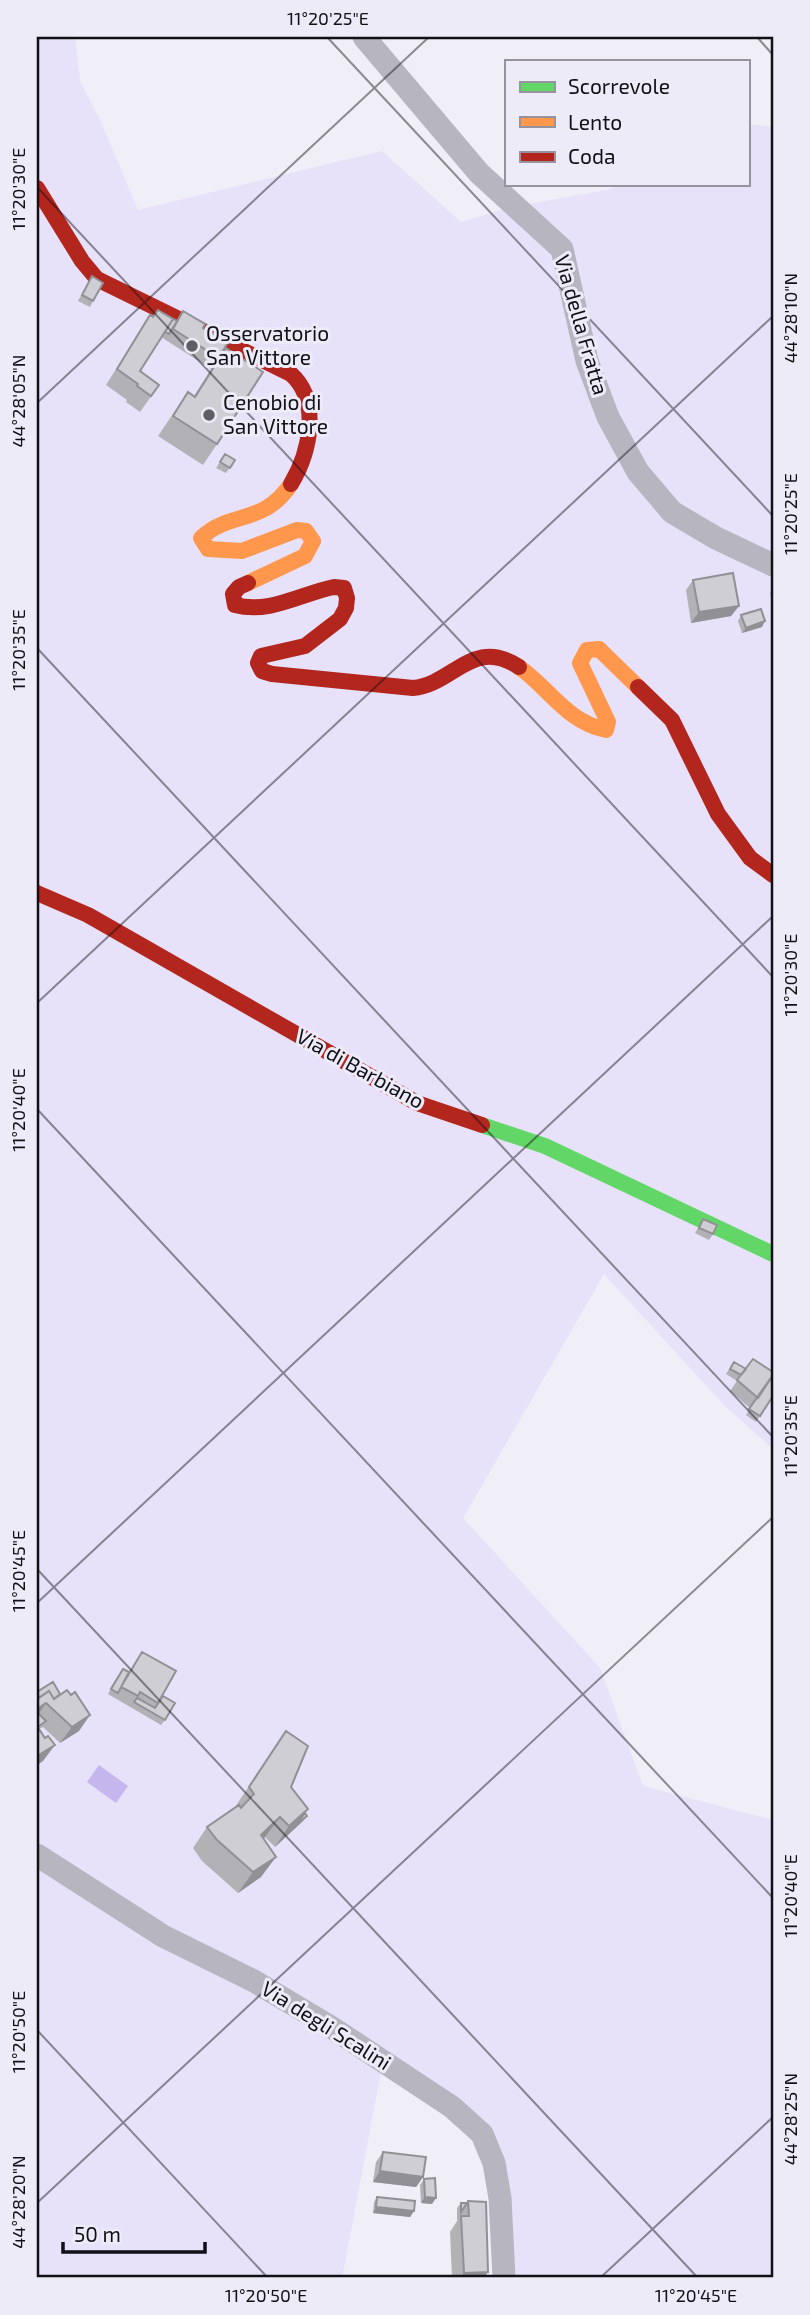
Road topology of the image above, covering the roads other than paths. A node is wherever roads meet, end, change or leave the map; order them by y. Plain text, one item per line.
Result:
1 (364, 37) edge
2 (37, 188) edge
3 (773, 565) edge
4 (773, 874) edge
5 (37, 893) edge
6 (773, 1254) edge
7 (37, 1855) edge
8 (504, 2278) edge

1 - 3 street, Via della Fratta
2 - 4 street
5 - 6 street, Via di Barbiano
7 - 8 street, Via degli Scalini

